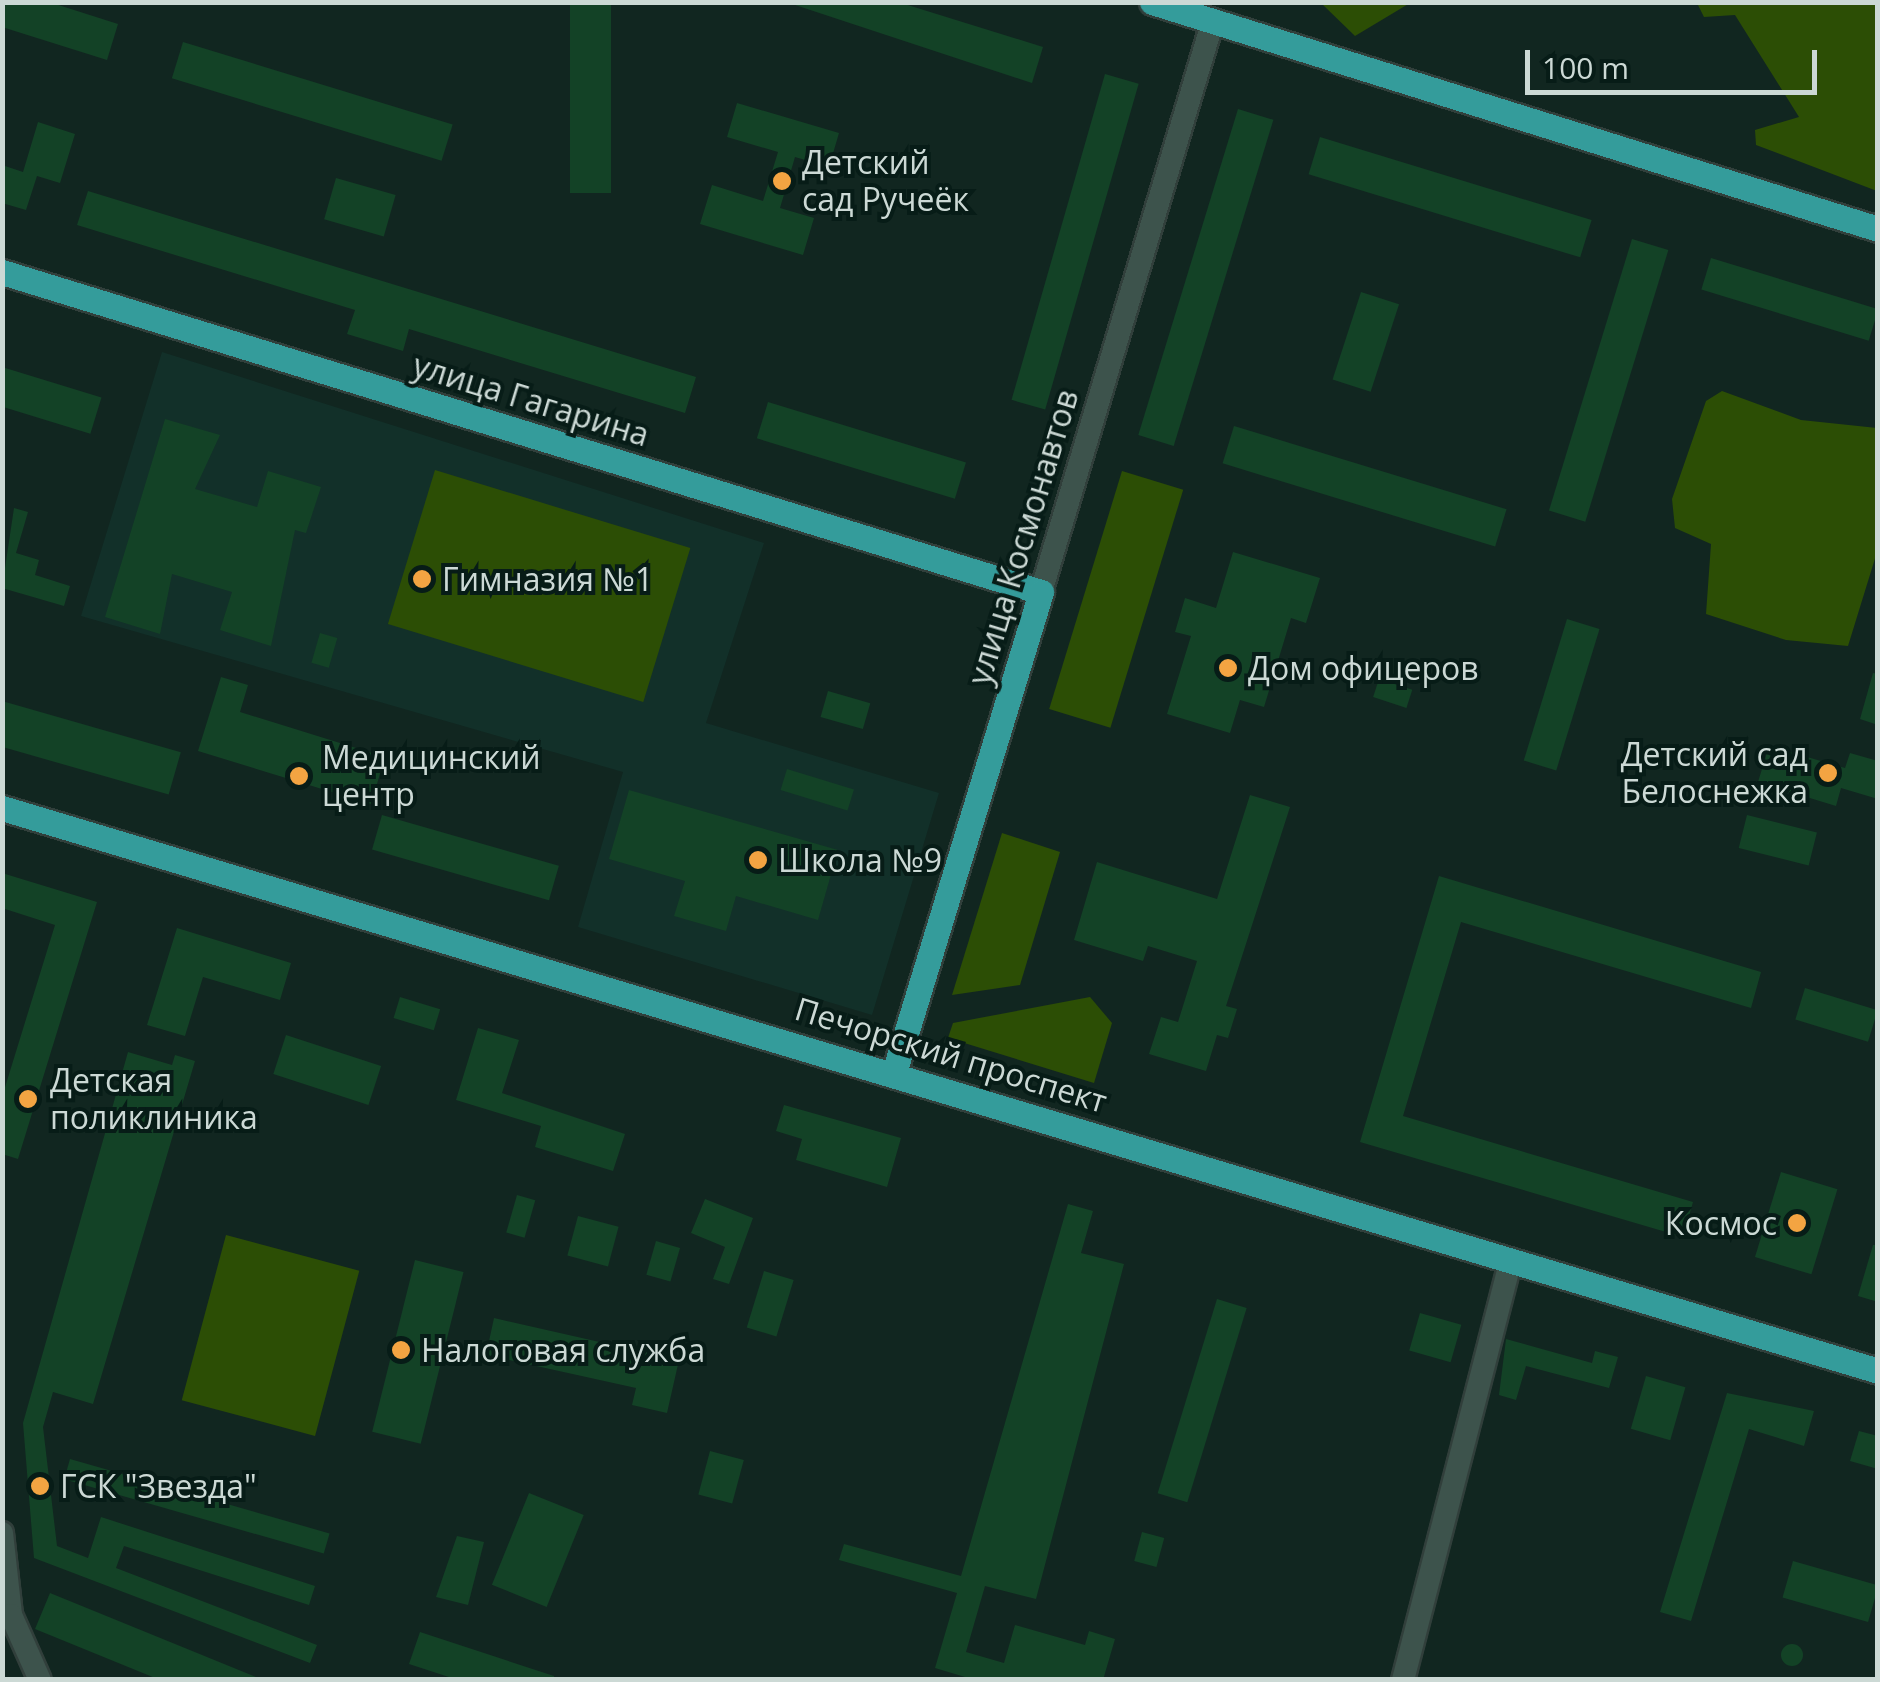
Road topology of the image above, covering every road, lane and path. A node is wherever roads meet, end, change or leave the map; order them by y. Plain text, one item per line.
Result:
1 (1152, 2) edge
2 (1213, 22) junction
3 (1878, 228) edge
4 (2, 272) edge
5 (1040, 592) junction
6 (2, 808) edge
7 (895, 1070) junction
8 (1511, 1260) junction
9 (1878, 1372) edge
10 (2, 1532) edge
11 (40, 1680) edge
12 (1403, 1680) edge

1 - 2 main road
2 - 3 main road
2 - 5 street, улица Космонавтов
4 - 5 main road, улица Гагарина
5 - 7 main road, улица Космонавтов
6 - 7 main road, Печорский проспект
7 - 8 main road, Печорский проспект
8 - 9 main road, Печорский проспект
8 - 12 street
10 - 11 street

